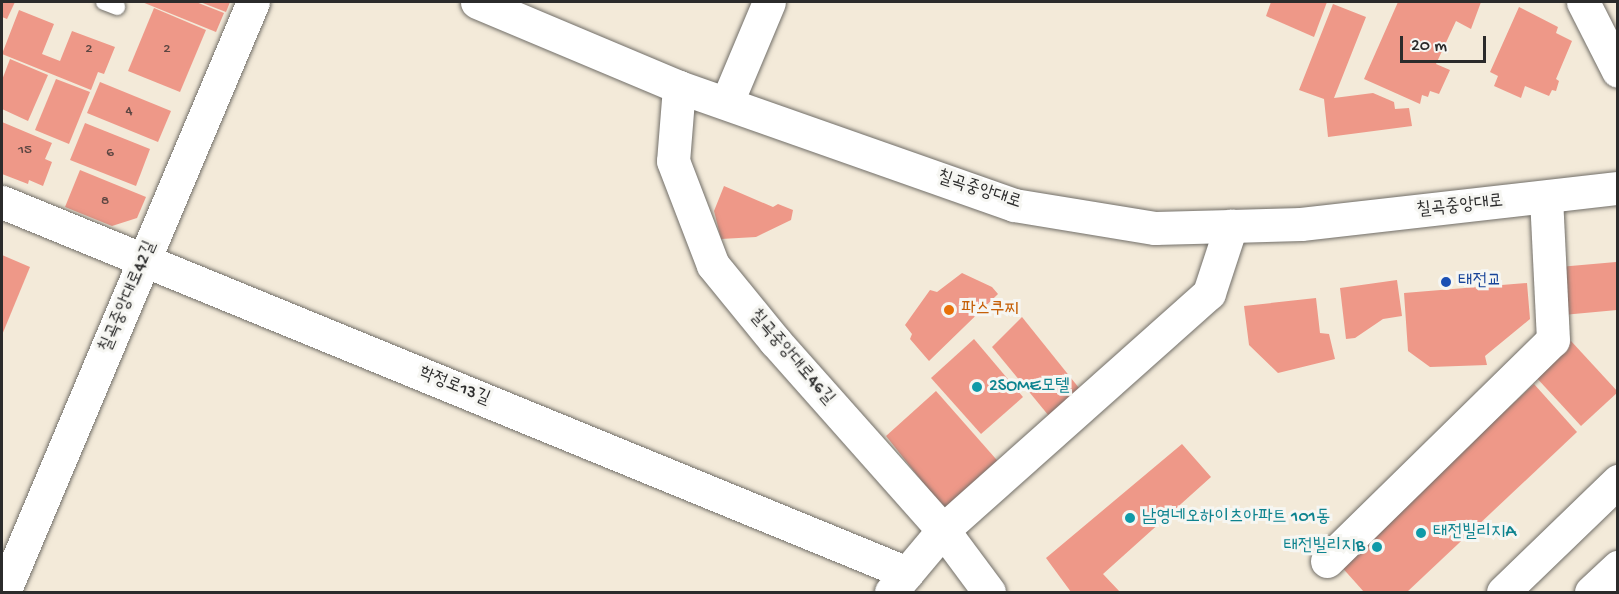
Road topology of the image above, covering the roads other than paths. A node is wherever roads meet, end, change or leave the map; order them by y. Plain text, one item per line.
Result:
1 (253, 2) edge
2 (477, 2) edge
3 (769, 2) edge
4 (1583, 2) edge
5 (1617, 71) edge
6 (680, 87) junction
7 (727, 102) junction
8 (1617, 188) edge
9 (1546, 197) junction
10 (2, 202) edge
11 (1231, 226) junction
12 (144, 260) junction
13 (1617, 481) edge
14 (943, 530) junction
15 (1327, 561) dead end
16 (1617, 567) edge
17 (899, 583) edge
18 (4, 592) edge
19 (989, 592) edge
20 (1503, 592) edge
21 (1591, 592) edge

1 - 12 street, 칠곡중앙대로42길
2 - 6 street, 칠곡중앙대로
3 - 7 street
4 - 5 street
6 - 7 street, 칠곡중앙대로
6 - 14 street, 칠곡중앙대로46길
7 - 11 street, 칠곡중앙대로
8 - 9 street, 칠곡중앙대로
9 - 11 street, 칠곡중앙대로
9 - 15 street
10 - 12 street, 학정로13길
11 - 14 street
12 - 17 street, 학정로13길
12 - 18 street, 칠곡중앙대로42길
13 - 20 street
14 - 17 street
14 - 19 street, 칠곡중앙대로46길
16 - 21 street

